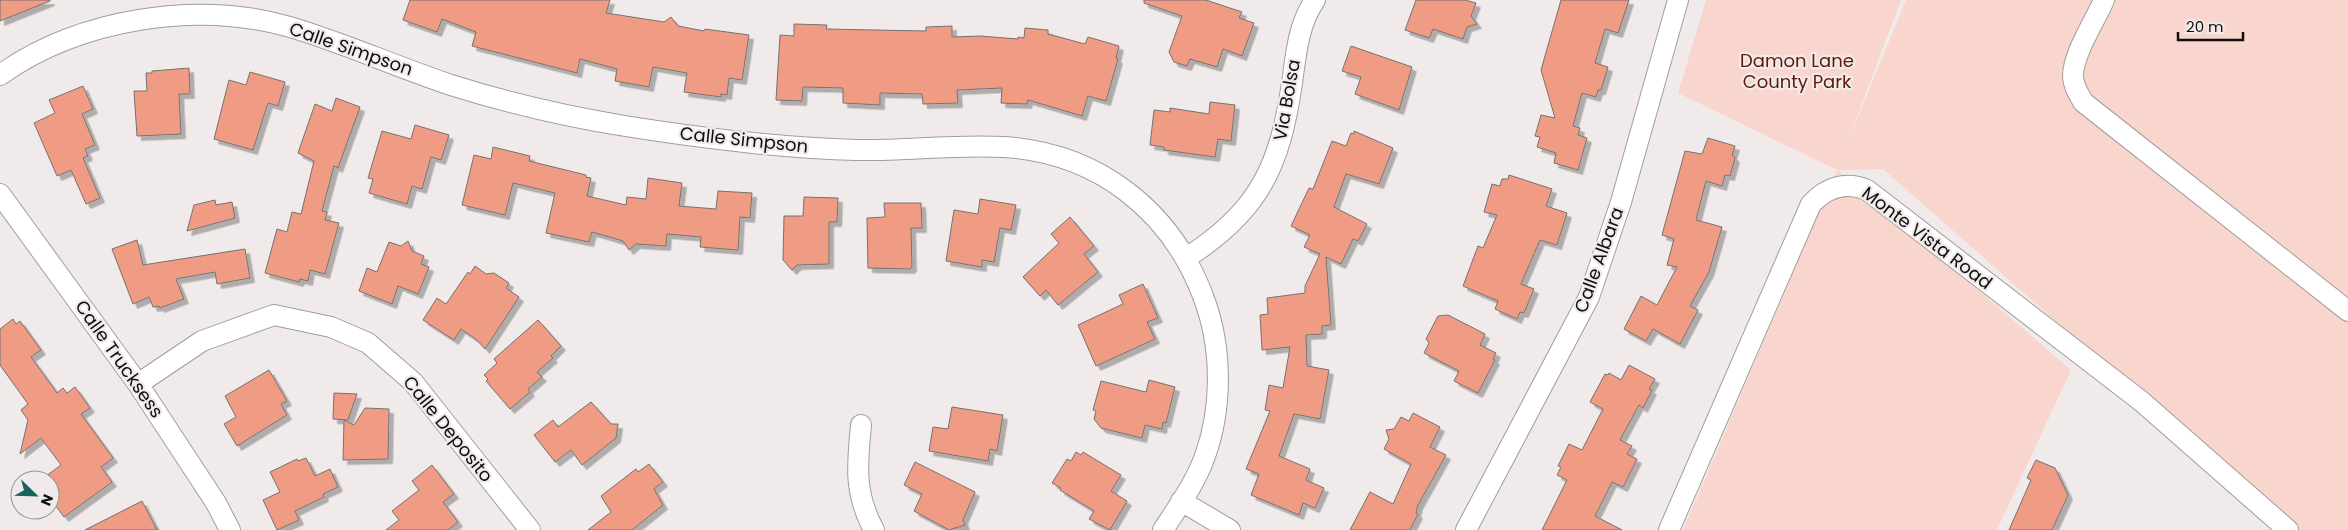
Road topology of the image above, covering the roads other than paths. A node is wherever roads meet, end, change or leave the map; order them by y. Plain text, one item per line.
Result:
1 (1315, 0) edge
2 (1678, 0) edge
3 (2104, 0) edge
4 (0, 76) edge
5 (0, 194) edge
6 (1186, 258) junction
7 (2348, 311) edge
8 (138, 384) junction
9 (861, 425) dead end
10 (1182, 501) junction
11 (230, 530) edge
12 (530, 530) edge
13 (874, 530) edge
14 (1163, 530) edge
15 (1230, 530) edge
16 (1466, 530) edge
17 (1669, 530) edge
18 (2288, 530) edge

1 - 6 street, Via Bolsa
2 - 16 street, Calle Albara
3 - 7 street
4 - 6 street, Calle Simpson
5 - 8 street, Calle Trucksess
6 - 10 street, Calle Simpson
8 - 11 street, Calle Trucksess
8 - 12 street, Calle Deposito
9 - 13 street
10 - 14 street, Calle Simpson
10 - 15 street
17 - 18 street, Monte Vista Road

